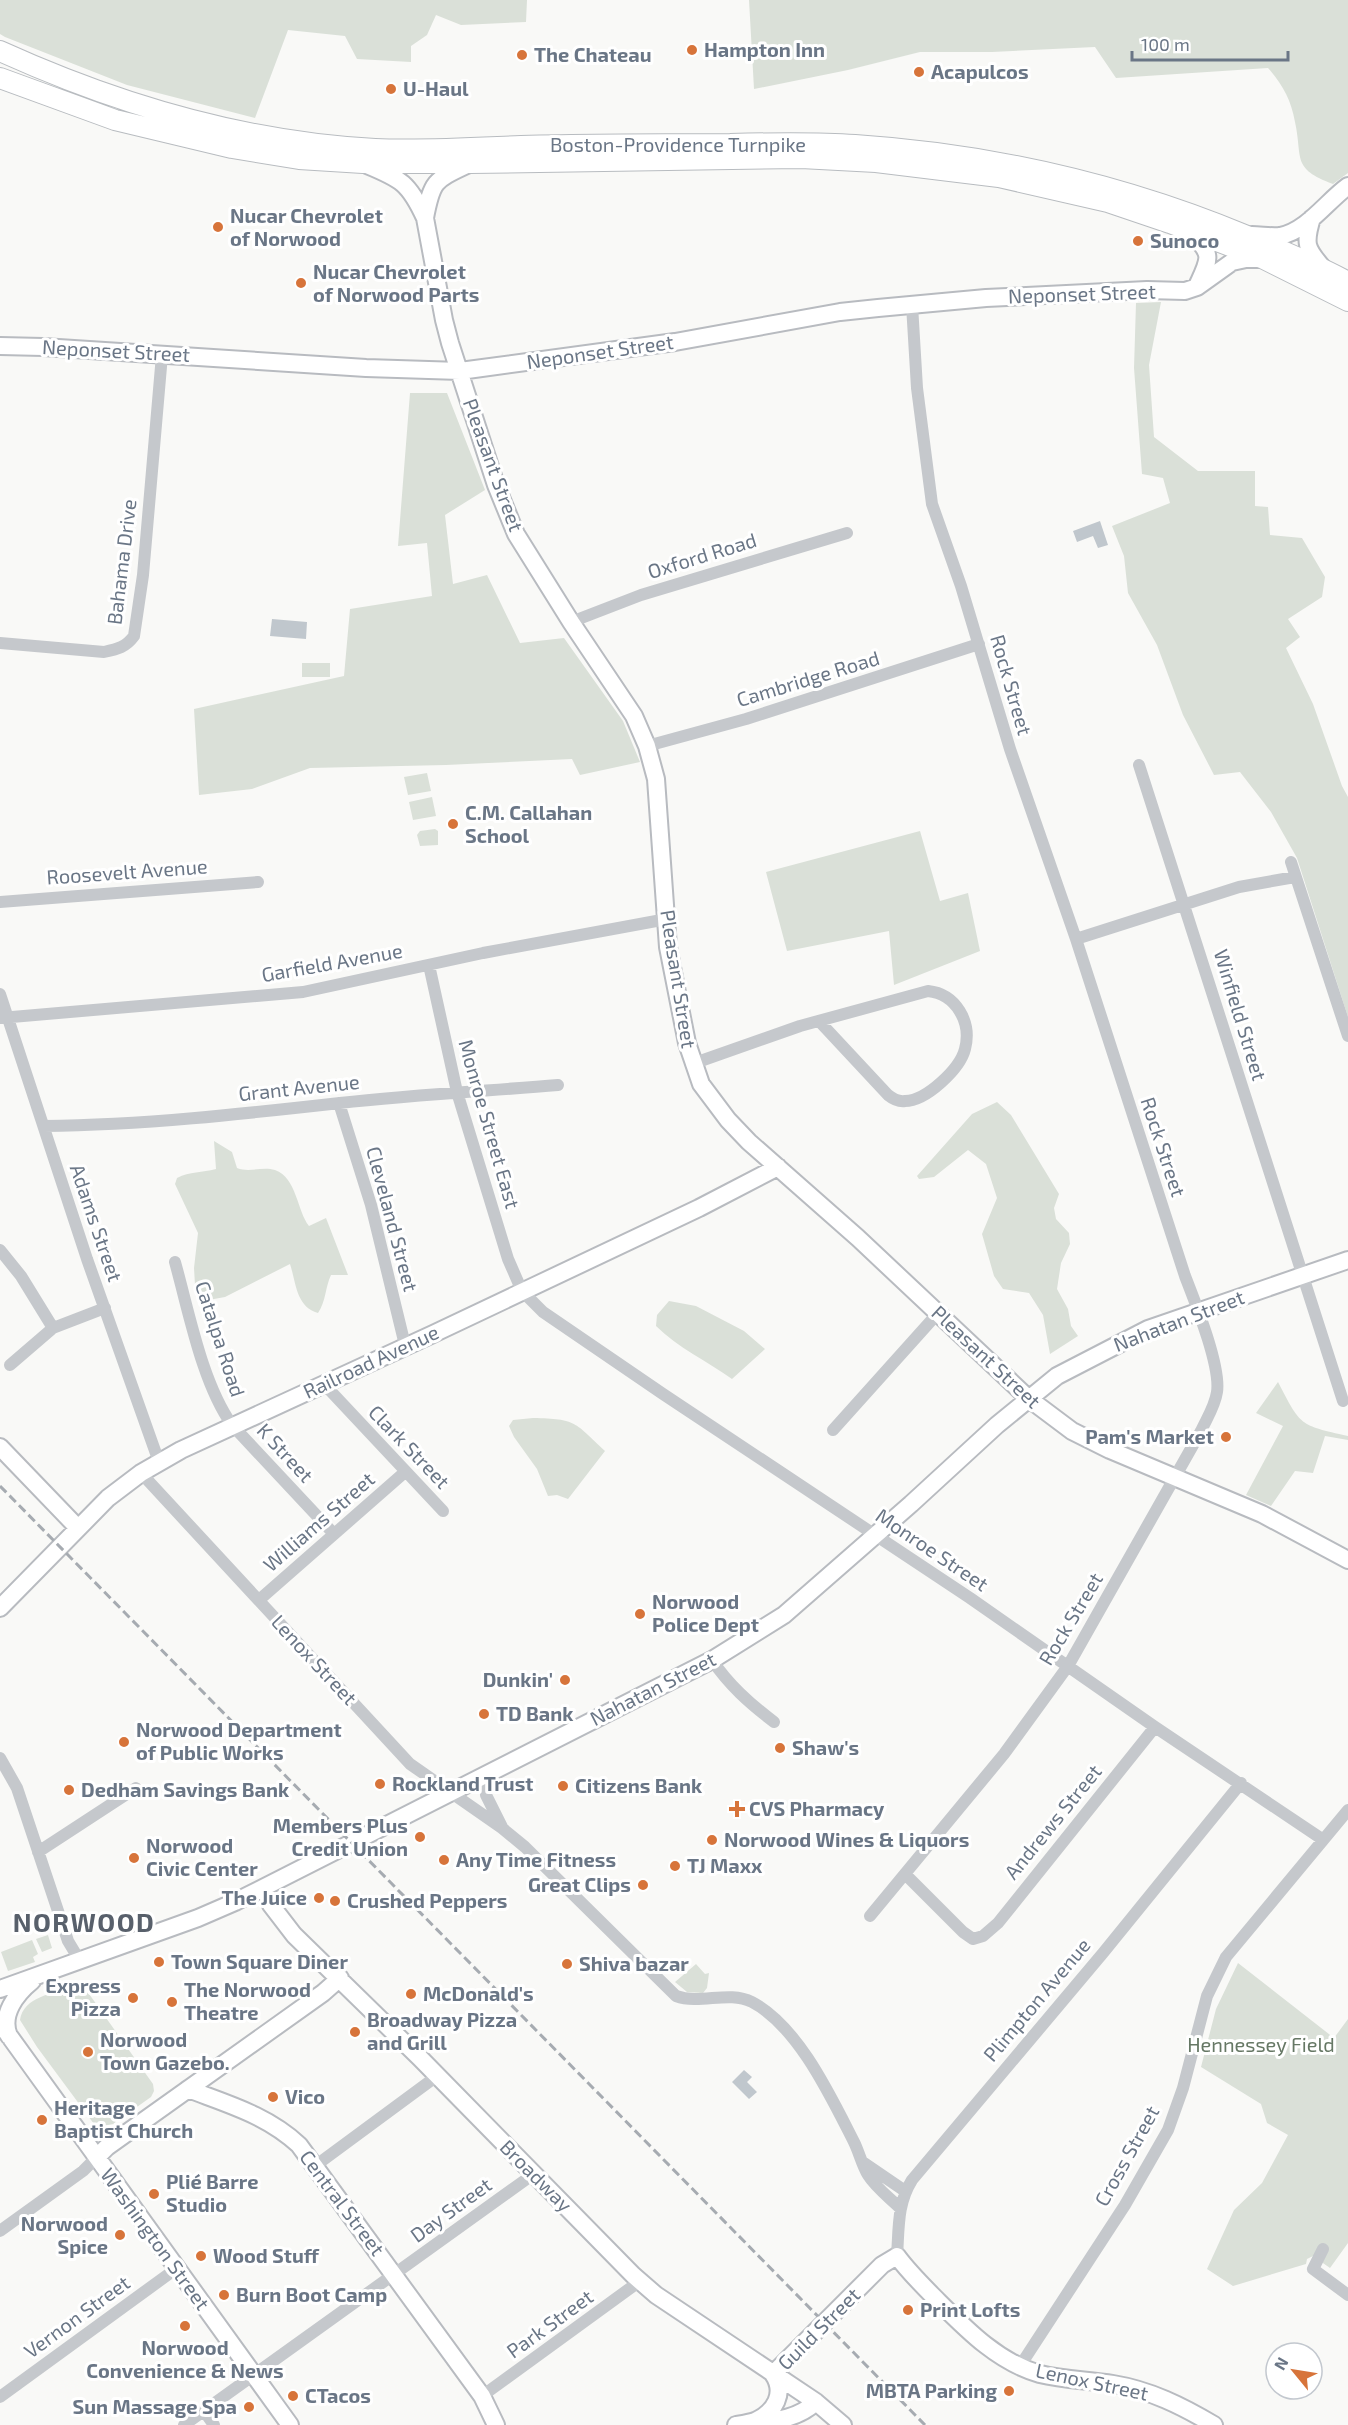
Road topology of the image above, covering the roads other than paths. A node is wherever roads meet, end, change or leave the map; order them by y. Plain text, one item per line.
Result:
1 (0, 51) edge
2 (0, 78) edge
3 (363, 163) junction
4 (470, 163) junction
5 (1348, 186) edge
6 (424, 218) junction
7 (1312, 218) junction
8 (1188, 229) junction
9 (1242, 234) junction
10 (1264, 259) junction
11 (1326, 271) junction
12 (1348, 282) edge
13 (1197, 287) junction
14 (1348, 301) edge
15 (912, 305) junction
16 (0, 346) edge
17 (162, 355) junction
18 (460, 371) junction
19 (847, 533) dead end
20 (571, 622) junction
21 (0, 643) edge
22 (979, 644) junction
23 (647, 746) junction
24 (1139, 765) dead end
25 (1290, 862) dead end
26 (1295, 877) junction
27 (258, 882) dead end
28 (0, 902) edge
29 (1185, 904) junction
30 (666, 919) junction
31 (1076, 939) junction
32 (429, 965) junction
33 (0, 994) edge
34 (3, 1018) edge
35 (819, 1022) junction
36 (1348, 1036) edge
37 (692, 1064) junction
38 (558, 1084) dead end
39 (457, 1092) junction
40 (339, 1103) junction
41 (44, 1126) junction
42 (778, 1167) junction
43 (0, 1250) edge
44 (1348, 1260) edge
45 (175, 1262) dead end
46 (1304, 1276) junction
47 (522, 1291) junction
48 (105, 1308) junction
49 (1199, 1311) junction
50 (938, 1313) junction
51 (53, 1328) junction
52 (405, 1345) junction
53 (10, 1365) dead end
54 (322, 1383) junction
55 (1028, 1398) junction
56 (1343, 1401) dead end
57 (232, 1425) junction
58 (833, 1430) dead end
59 (0, 1447) edge
60 (159, 1462) junction
61 (405, 1472) junction
62 (141, 1473) junction
63 (1175, 1477) junction
64 (443, 1511) dead end
65 (78, 1527) junction
66 (334, 1534) junction
67 (875, 1535) junction
68 (1348, 1560) edge
69 (259, 1600) junction
70 (0, 1608) edge
71 (711, 1660) junction
72 (1068, 1666) junction
73 (774, 1722) dead end
74 (1155, 1727) junction
75 (0, 1758) edge
76 (485, 1775) junction
77 (1241, 1783) junction
78 (136, 1788) dead end
79 (451, 1793) junction
80 (1348, 1810) edge
81 (502, 1828) junction
82 (1322, 1839) junction
83 (38, 1852) junction
84 (905, 1874) junction
85 (264, 1888) junction
86 (870, 1916) dead end
87 (80, 1961) junction
88 (42, 1975) junction
89 (340, 1978) junction
90 (0, 1989) edge
91 (5, 2030) edge
92 (437, 2076) junction
93 (188, 2089) junction
94 (97, 2157) junction
95 (863, 2163) junction
96 (315, 2166) junction
97 (535, 2173) junction
98 (905, 2191) junction
99 (900, 2208) junction
100 (0, 2231) edge
101 (1323, 2250) dead end
102 (897, 2256) junction
103 (177, 2268) junction
104 (395, 2275) junction
105 (640, 2282) junction
106 (1348, 2295) edge
107 (1020, 2366) junction
108 (773, 2374) junction
109 (253, 2375) junction
110 (482, 2396) junction
111 (0, 2397) edge
112 (816, 2402) junction
113 (204, 2411) junction
114 (755, 2421) junction
115 (184, 2425) edge
116 (214, 2425) edge
117 (290, 2425) edge
118 (496, 2425) edge
119 (736, 2425) edge
120 (843, 2425) edge
121 (1214, 2425) edge

1 - 9 main road, Boston-Providence Turnpike
2 - 3 main road, Boston-Providence Turnpike
3 - 4 main road, Boston-Providence Turnpike
3 - 6 street, Pleasant Street
4 - 6 street, Pleasant Street
4 - 8 main road, Boston-Providence Turnpike
5 - 7 street
6 - 18 street, Pleasant Street
7 - 9 street
7 - 11 street
8 - 10 main road, Boston-Providence Turnpike
8 - 13 street
9 - 11 main road, Boston-Providence Turnpike
10 - 13 street, Neponset Street
10 - 14 main road, Boston-Providence Turnpike
11 - 12 main road, Boston-Providence Turnpike
13 - 15 street, Neponset Street
15 - 18 street, Neponset Street
15 - 22 street, Rock Street
16 - 17 street, Neponset Street
17 - 18 street, Neponset Street
17 - 21 street, Bahama Drive
18 - 20 street, Pleasant Street
19 - 20 street, Oxford Road
20 - 23 street, Pleasant Street
22 - 23 street, Cambridge Road
22 - 31 street, Rock Street
23 - 30 street, Pleasant Street
24 - 29 street, Winfield Street
25 - 26 street
26 - 29 street
26 - 36 street
27 - 28 street, Roosevelt Avenue
29 - 31 street
29 - 46 street, Winfield Street
30 - 32 street, Garfield Avenue
30 - 37 street, Pleasant Street
31 - 49 street, Rock Street
32 - 34 street, Garfield Avenue
32 - 39 street, Monroe Street East
33 - 34 street, Adams Street
34 - 41 street, Adams Street
35 - 35 street
35 - 37 street
37 - 42 street, Pleasant Street
38 - 39 street, Grant Avenue
39 - 40 street, Grant Avenue
39 - 47 street, Monroe Street East
40 - 41 street, Grant Avenue
40 - 52 street, Cleveland Street
41 - 48 street, Adams Street
42 - 47 street, Railroad Avenue
42 - 50 street, Pleasant Street
43 - 51 street
44 - 46 street, Nahatan Street
45 - 57 street, Catalpa Road
46 - 49 street, Nahatan Street
46 - 56 street, Winfield Street
47 - 52 street, Railroad Avenue
47 - 67 street, Monroe Street
48 - 51 street
48 - 60 street, Adams Street
49 - 55 street, Nahatan Street
49 - 63 street, Rock Street
50 - 55 street, Pleasant Street
50 - 58 street
51 - 53 street
52 - 54 street, Railroad Avenue
54 - 57 street, Railroad Avenue
54 - 61 street, Clark Street
55 - 63 street, Pleasant Street
55 - 67 street, Nahatan Street
57 - 60 street, Railroad Avenue
57 - 66 street, K Street
59 - 65 street
60 - 62 street, Railroad Avenue
61 - 64 street, Clark Street
61 - 66 street, Williams Street
62 - 65 street, Railroad Avenue
62 - 69 street, Lenox Street
63 - 68 street, Pleasant Street
63 - 72 street, Rock Street
65 - 70 street, Railroad Avenue
66 - 69 street, Williams Street
67 - 71 street, Nahatan Street
67 - 72 street, Monroe Street
69 - 79 street, Lenox Street
71 - 73 street
71 - 76 street, Nahatan Street
72 - 74 street, Monroe Street
72 - 84 street, Rock Street
74 - 77 street, Monroe Street
74 - 84 street, Andrews Street
75 - 83 street
76 - 79 street, Nahatan Street
76 - 81 street, Lenox Street
77 - 82 street, Monroe Street
77 - 98 street, Plimpton Avenue
78 - 83 street
79 - 81 street, Lenox Street
79 - 85 street, Nahatan Street
80 - 82 street, Cross Street
81 - 95 street, Lenox Street
82 - 107 street, Cross Street
83 - 87 street
84 - 86 street, Rock Street
85 - 87 street, Nahatan Street
85 - 89 street, Broadway
87 - 88 street, Nahatan Street
88 - 90 street, Nahatan Street
88 - 91 street
89 - 92 street, Broadway
89 - 93 street
91 - 94 street, Washington Street
92 - 96 street
92 - 97 street, Broadway
93 - 94 street
93 - 96 street, Central Street
94 - 100 street
94 - 103 street, Washington Street
95 - 98 street
95 - 99 street, Lenox Street
96 - 104 street, Central Street
97 - 104 street, Day Street
97 - 105 street, Broadway
98 - 99 street, Plimpton Avenue
99 - 102 street, Plimpton Avenue
101 - 106 street
102 - 107 street, Lenox Street
102 - 108 street, Guild Street
103 - 109 street, Washington Street
103 - 111 street, Vernon Street
104 - 109 street, Day Street
104 - 110 street, Central Street
105 - 108 street, Broadway
105 - 110 street, Park Street
107 - 121 street, Lenox Street
108 - 112 street, Broadway
108 - 114 street, Guild Street
109 - 113 street, Day Street
109 - 117 street, Washington Street
110 - 118 street, Central Street
112 - 114 street
112 - 120 street, Broadway
113 - 115 street, Day Street
113 - 116 street
114 - 119 street

